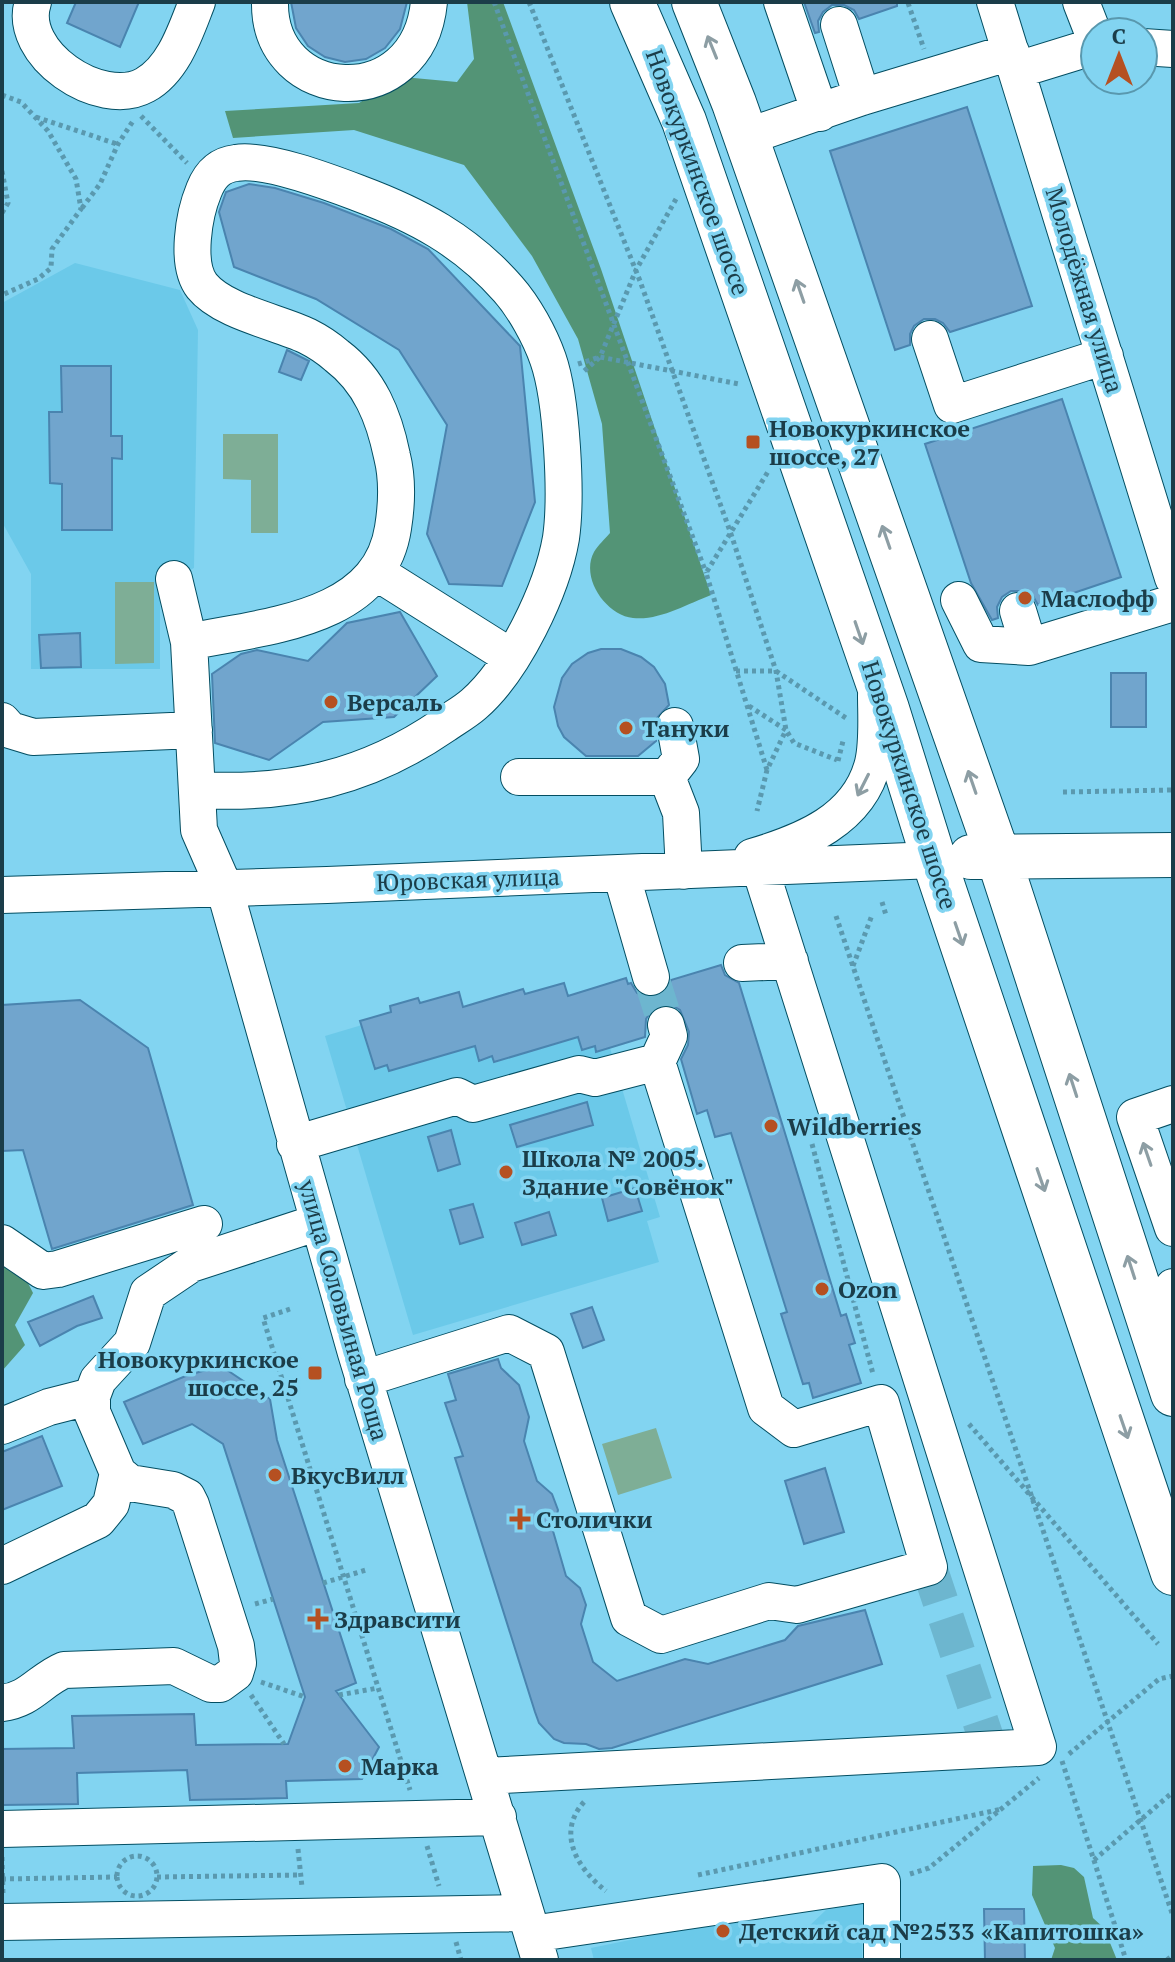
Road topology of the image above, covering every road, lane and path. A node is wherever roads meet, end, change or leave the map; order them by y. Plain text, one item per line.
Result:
1 (33, 2) edge
2 (197, 2) edge
3 (270, 2) edge
4 (429, 2) edge
5 (494, 2) edge
6 (529, 2) edge
7 (632, 2) edge
8 (694, 2) edge
9 (782, 2) edge
10 (995, 2) edge
11 (908, 3) edge
12 (839, 25) dead end
13 (1079, 49) edge
14 (1014, 61) junction
15 (933, 76) junction
16 (3, 96) edge
17 (862, 97) junction
18 (2, 104) edge
19 (820, 113) junction
20 (35, 116) junction
21 (740, 120) junction
22 (684, 121) junction
23 (118, 144) junction
24 (2, 171) edge
25 (207, 184) junction
26 (676, 198) dead end
27 (81, 209) junction
28 (2, 213) edge
29 (636, 270) junction
30 (2, 295) edge
31 (614, 324) junction
32 (930, 339) dead end
33 (1105, 356) junction
34 (628, 362) junction
35 (672, 369) junction
36 (739, 384) dead end
37 (769, 470) dead end
38 (731, 534) junction
39 (376, 572) junction
40 (706, 573) junction
41 (1173, 578) edge
42 (174, 579) dead end
43 (959, 600) dead end
44 (1173, 603) edge
45 (1018, 611) dead end
46 (189, 642) junction
47 (1029, 647) junction
48 (511, 657) junction
49 (736, 671) junction
50 (776, 671) junction
51 (876, 681) junction
52 (747, 706) junction
53 (2, 721) edge
54 (850, 721) dead end
55 (675, 726) dead end
56 (194, 730) junction
57 (786, 730) junction
58 (837, 760) dead end
59 (767, 770) junction
60 (519, 777) dead end
61 (667, 777) junction
62 (197, 790) junction
63 (1173, 790) edge
64 (1063, 792) dead end
65 (757, 811) dead end
66 (1173, 855) edge
67 (998, 856) junction
68 (934, 860) junction
69 (760, 868) junction
70 (696, 870) junction
71 (621, 873) junction
72 (224, 887) junction
73 (2, 895) edge
74 (882, 902) dead end
75 (872, 915) dead end
76 (886, 915) dead end
77 (836, 916) dead end
78 (790, 961) junction
79 (742, 963) dead end
80 (853, 967) junction
81 (651, 977) tunnel mouth
82 (666, 1025) tunnel mouth
83 (657, 1062) junction
84 (1173, 1104) edge
85 (809, 1134) dead end
86 (295, 1144) junction
87 (319, 1222) junction
88 (204, 1224) dead end
89 (1173, 1228) edge
90 (152, 1241) junction
91 (2, 1243) edge
92 (166, 1281) junction
93 (1173, 1287) edge
94 (290, 1309) dead end
95 (1154, 1337) junction
96 (363, 1379) junction
97 (1173, 1394) edge
98 (92, 1396) junction
99 (881, 1403) junction
100 (965, 1419) dead end
101 (2, 1426) edge
102 (118, 1473) junction
103 (1032, 1498) junction
104 (2, 1566) edge
105 (366, 1570) dead end
106 (1173, 1573) edge
107 (344, 1577) junction
108 (323, 1583) dead end
109 (1158, 1644) dead end
110 (235, 1673) junction
111 (1173, 1676) edge
112 (378, 1688) junction
113 (339, 1695) dead end
114 (305, 1697) dead end
115 (2, 1703) edge
116 (1107, 1722) junction
117 (284, 1744) dead end
118 (1062, 1760) junction
119 (485, 1776) junction
120 (1173, 1792) edge
121 (587, 1799) dead end
122 (1002, 1809) junction
123 (498, 1817) junction
124 (419, 1819) junction
125 (1141, 1821) junction
126 (296, 1822) junction
127 (2, 1829) edge
128 (2, 1848) edge
129 (1094, 1860) junction
130 (301, 1875) junction
131 (117, 1877) junction
132 (157, 1877) junction
133 (686, 1878) dead end
134 (2, 1879) edge
135 (882, 1882) junction
136 (596, 1897) dead end
137 (447, 1914) junction
138 (1173, 1916) edge
139 (304, 1917) junction
140 (2, 1922) edge
141 (532, 1936) edge
142 (1173, 1955) edge
143 (461, 1960) edge
144 (882, 1960) edge
145 (1126, 1960) edge
146 (1167, 1960) edge

1 - 2 street
3 - 4 street
5 - 31 path
6 - 29 path
7 - 22 main road, Новокуркинское шоссе
21 -> 8 main road
9 - 19 street
10 - 14 street, Молодёжная улица
11 - 15 path
12 - 17 street
13 - 14 street
14 - 15 street
14 - 33 street, Молодёжная улица
15 - 17 street
16 - 18 path
16 - 20 path
17 - 19 street
19 - 21 street
20 - 23 path
20 - 27 path
21 - 22 street
67 -> 21 main road
22 -> 51 main road, Новокуркинское шоссе
23 - 25 path
23 - 27 path
24 - 28 path
25 - 39 street
25 - 48 street
26 - 29 path
27 - 30 path
29 - 31 path
29 - 35 path
31 - 34 path
31 - 34 path
32 - 33 street
33 - 41 street, Молодёжная улица
34 - 35 path
34 - 40 path
35 - 36 path
35 - 38 path
37 - 38 path
38 - 40 path
38 - 50 path
39 - 46 street
39 - 48 street
40 - 49 path
42 - 46 street, улица Соловьиная Роща
43 - 47 street
44 - 47 street
45 - 47 street
46 - 56 street, улица Соловьиная Роща
48 - 62 street
49 - 50 path
49 - 52 path
50 - 54 path
50 - 57 path
51 - 68 main road, Новокуркинское шоссе
51 -> 70 street
52 - 57 path
52 - 59 path
53 - 56 street
55 - 61 street
56 - 62 street, улица Соловьиная Роща
57 - 58 path
57 - 59 path
59 - 65 path
60 - 61 street
61 - 70 street
62 - 72 street, улица Соловьиная Роща
63 - 64 path
66 - 67 main road
67 - 68 main road
95 -> 67 main road
68 - 69 street, Юровская улица
68 -> 106 main road, Новокуркинское шоссе
69 - 70 street, Юровская улица
69 - 78 street
70 - 71 street, Юровская улица
71 - 72 street, Юровская улица
71 - 81 street
72 - 73 street, Юровская улица
72 - 86 street, улица Соловьиная Роща
74 - 76 path
75 - 80 path
77 - 80 path
78 - 79 street
78 - 119 street
80 - 103 path
82 - 83 street
83 - 86 street
83 - 99 street
89 -> 84 street
85 - 99 path
86 - 87 street, улица Соловьиная Роща
87 - 92 street
87 - 96 street, улица Соловьиная Роща
88 - 90 street
90 - 91 street
90 - 92 street
92 - 98 street
93 - 95 street
94 - 107 path
95 - 97 main road
96 - 99 street
96 - 119 street, улица Соловьиная Роща
98 - 101 street
98 - 102 street
100 - 103 path
102 - 104 street
102 - 110 street
103 - 109 path
103 - 116 path
105 - 107 path
107 - 108 path
107 - 112 path
110 - 114 path
110 - 115 street
110 - 117 path
111 - 116 path
112 - 113 path
112 - 124 path
116 - 118 path
116 - 125 path
118 - 122 path
118 - 129 path
119 - 123 street, улица Соловьиная Роща
120 - 125 path
121 - 136 path
122 - 133 path
122 - 135 path
123 - 124 street
123 - 141 street, улица Соловьиная Роща
124 - 126 street
124 - 137 path
125 - 129 path
125 - 138 path
126 - 127 street
126 - 130 path
128 - 134 path
129 - 145 path
130 - 132 path
130 - 139 path
131 - 132 path
131 - 132 path
131 - 134 path
134 - 140 path
135 - 141 street
135 - 144 street
137 - 139 street
137 - 141 street
137 - 143 path
139 - 140 street
142 - 146 path

